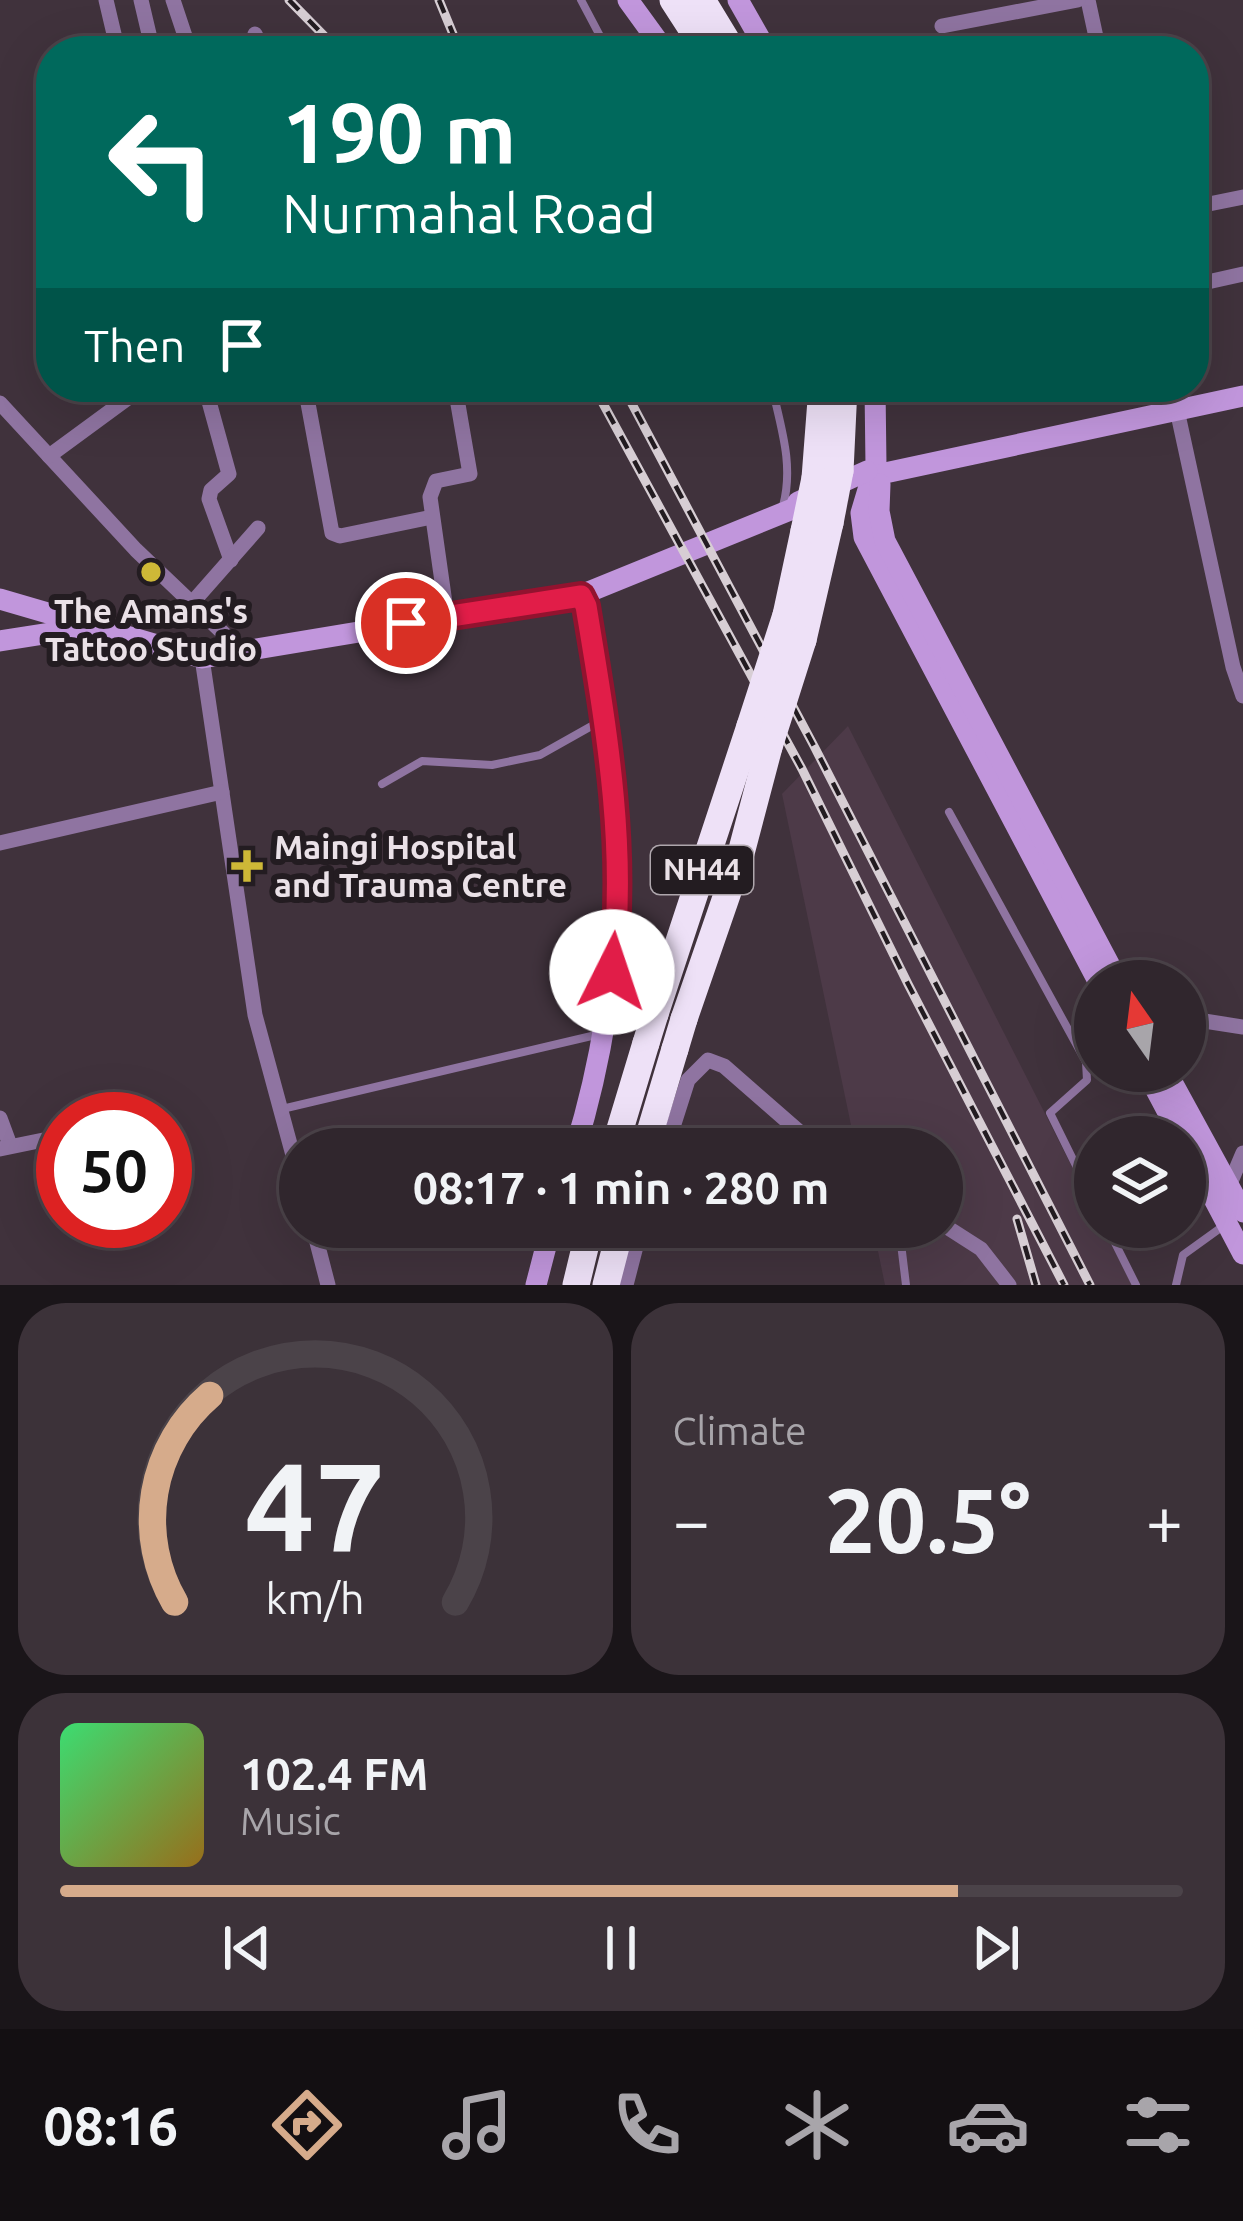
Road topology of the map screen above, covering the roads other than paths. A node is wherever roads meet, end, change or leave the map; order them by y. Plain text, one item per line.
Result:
1 (106, 0) edge
2 (141, 0) edge
3 (173, 0) edge
4 (581, 0) edge
5 (628, 0) edge
6 (673, 0) edge
7 (702, 0) edge
8 (737, 0) edge
9 (1078, 0) edge
10 (1088, 0) edge
11 (942, 26) dead end
12 (114, 36) edge
13 (149, 36) edge
14 (185, 36) edge
15 (600, 36) edge
16 (654, 36) edge
17 (696, 36) edge
18 (724, 36) edge
19 (758, 36) edge
20 (1096, 36) edge
21 (1243, 196) edge
22 (1209, 204) edge
23 (1243, 274) edge
24 (1209, 282) edge
25 (1243, 396) edge
26 (1209, 397) edge
27 (123, 402) edge
28 (209, 402) edge
29 (308, 402) edge
30 (457, 402) edge
31 (775, 402) edge
32 (829, 402) edge
33 (847, 402) edge
34 (873, 402) edge
35 (1158, 402) edge
36 (1175, 402) edge
37 (0, 403) edge
38 (49, 456) junction
39 (863, 476) junction
40 (432, 517) junction
41 (802, 519) junction
42 (258, 528) dead end
43 (231, 560) junction
44 (581, 596) junction
45 (0, 599) edge
46 (192, 603) junction
47 (447, 616) junction
48 (90, 627) junction
49 (0, 641) edge
50 (242, 651) junction
51 (202, 658) junction
52 (1243, 696) edge
53 (604, 718) junction
54 (760, 737) junction
55 (382, 784) dead end
56 (222, 792) junction
57 (950, 812) dead end
58 (0, 843) edge
59 (1086, 960) edge
60 (1107, 960) edge
61 (607, 1007) junction
62 (1206, 1021) edge
63 (1243, 1027) edge
64 (603, 1034) junction
65 (708, 1060) junction
66 (1178, 1092) edge
67 (280, 1109) junction
68 (0, 1118) edge
69 (285, 1128) edge
70 (581, 1128) edge
71 (620, 1128) edge
72 (651, 1128) edge
73 (673, 1128) edge
74 (795, 1128) edge
75 (36, 1141) edge
76 (5, 1147) edge
77 (1243, 1154) edge
78 (1074, 1162) edge
79 (1206, 1174) edge
80 (1229, 1186) junction
81 (1235, 1218) edge
82 (963, 1237) edge
83 (318, 1248) edge
84 (546, 1248) edge
85 (585, 1248) edge
86 (616, 1248) edge
87 (636, 1248) edge
88 (902, 1248) edge
89 (1117, 1248) edge
90 (1243, 1254) edge
91 (328, 1285) edge
92 (536, 1285) edge
93 (576, 1285) edge
94 (606, 1285) edge
95 (626, 1285) edge
96 (906, 1285) edge
97 (1009, 1285) edge
98 (1136, 1285) edge
99 (1176, 1285) edge

1 - 12 street
2 - 13 street
3 - 14 street
4 - 15 lane
5 - 16 street
6 - 17 highway
7 - 18 highway
8 - 19 street
9 - 11 street
10 - 20 street
21 - 22 street
23 - 24 street
25 - 26 street
27 - 38 street
28 - 43 street
29 - 40 street
30 - 40 street
31 - 41 lane
32 - 39 highway, NH44
33 - 39 highway, NH44
34 - 39 street
35 - 39 street
36 - 52 street
37 - 38 street
38 - 46 street
39 - 41 highway, NH44, bridge
39 - 41 street
39 - 59 street
39 - 60 street
40 - 47 street
41 - 44 street
41 - 54 highway, NH44, bridge
41 - 54 highway, NH44, bridge
42 - 43 street
43 - 46 street
44 - 47 street
44 - 53 street
45 - 48 street
46 - 50 street
47 - 50 street
48 - 49 street
48 - 51 street
50 - 51 street
51 - 56 street
53 - 55 lane
53 - 61 street
54 - 71 highway, NH44, bridge
54 - 72 highway, NH44, bridge
56 - 58 street
56 - 67 street
57 - 78 lane
61 - 64 street
61 - 65 street
62 - 63 street
64 - 67 lane
64 - 70 street
65 - 73 street
65 - 74 street
66 - 80 street
67 - 69 street
68 - 76 street
75 - 76 street
77 - 80 street
79 - 81 street
80 - 81 street
81 - 90 street
81 - 99 lane
82 - 97 street
83 - 91 street
84 - 92 street
85 - 93 highway
86 - 94 highway
87 - 95 street
88 - 96 lane
89 - 98 lane

